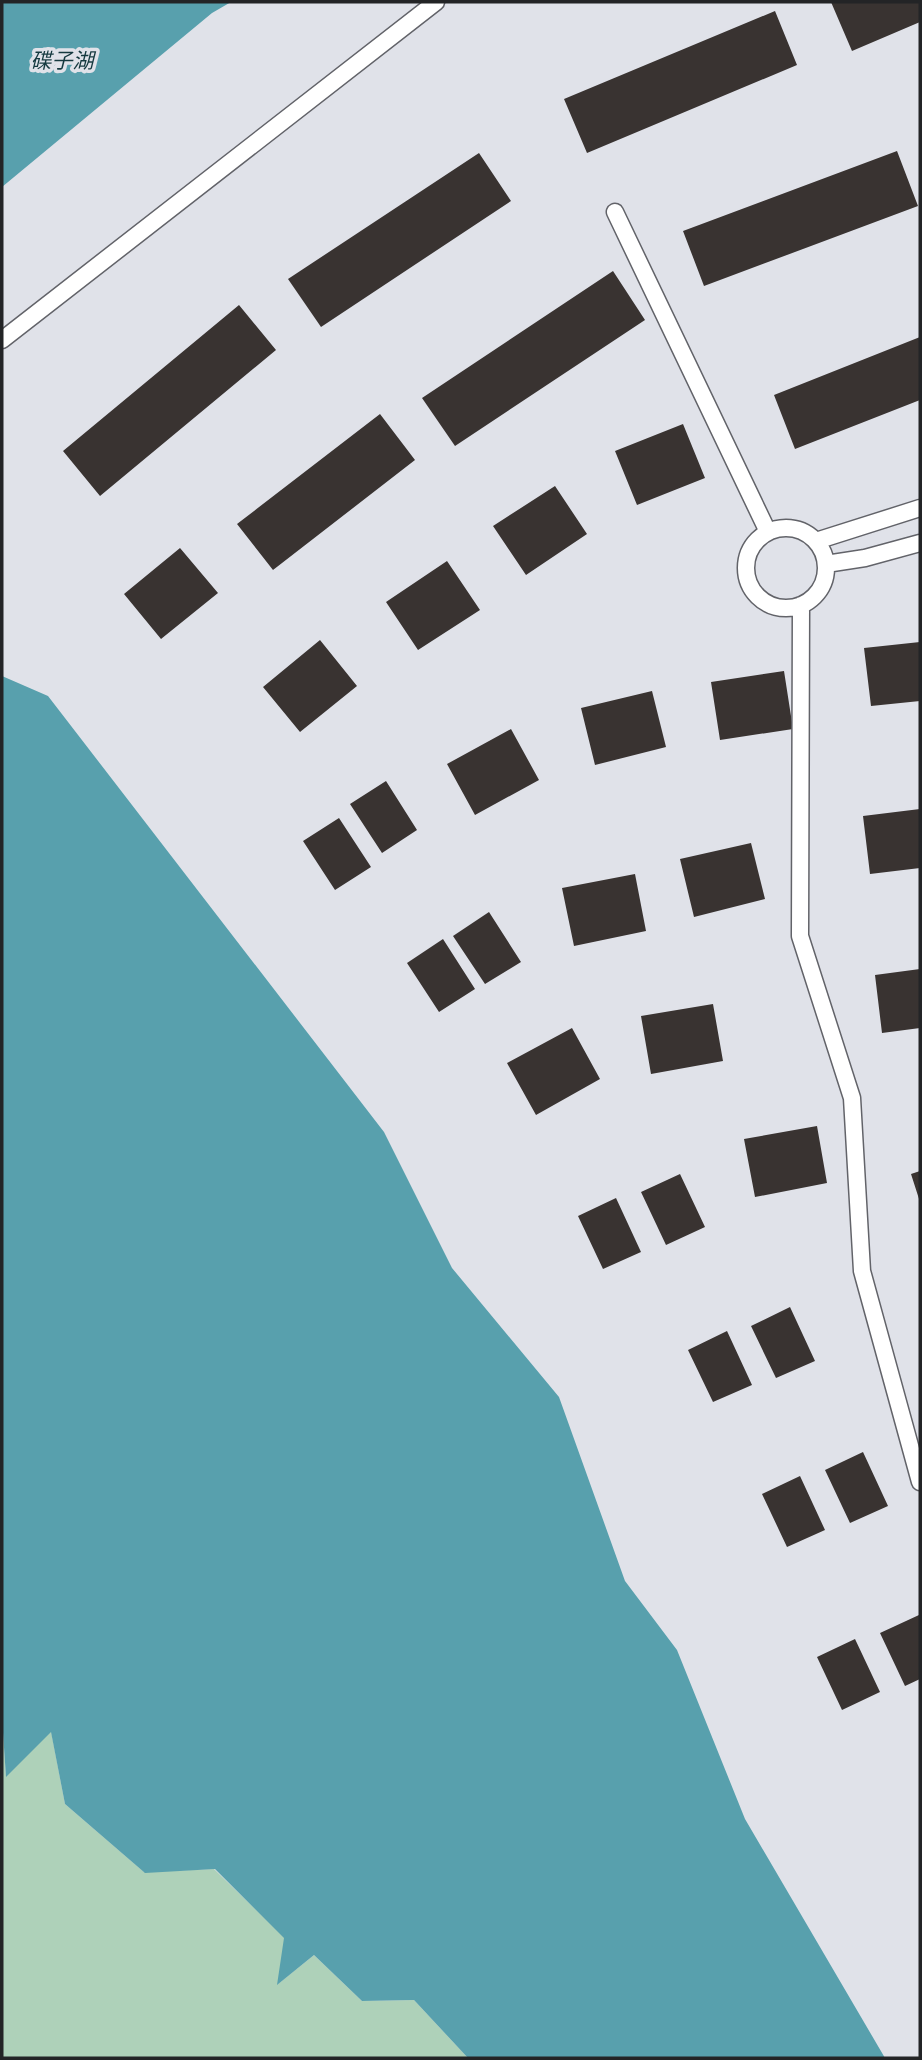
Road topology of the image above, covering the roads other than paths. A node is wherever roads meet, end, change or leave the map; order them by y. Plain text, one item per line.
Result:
1 (436, 2) edge
2 (615, 212) dead end
3 (2, 340) edge
4 (920, 508) edge
5 (768, 532) junction
6 (816, 541) junction
7 (920, 543) edge
8 (826, 564) junction
9 (801, 605) junction
10 (920, 1482) edge

1 - 3 lane
2 - 5 lane
4 - 6 lane
5 - 6 lane
5 - 9 lane
6 - 8 lane
7 - 8 lane
8 - 9 lane
9 - 10 lane

